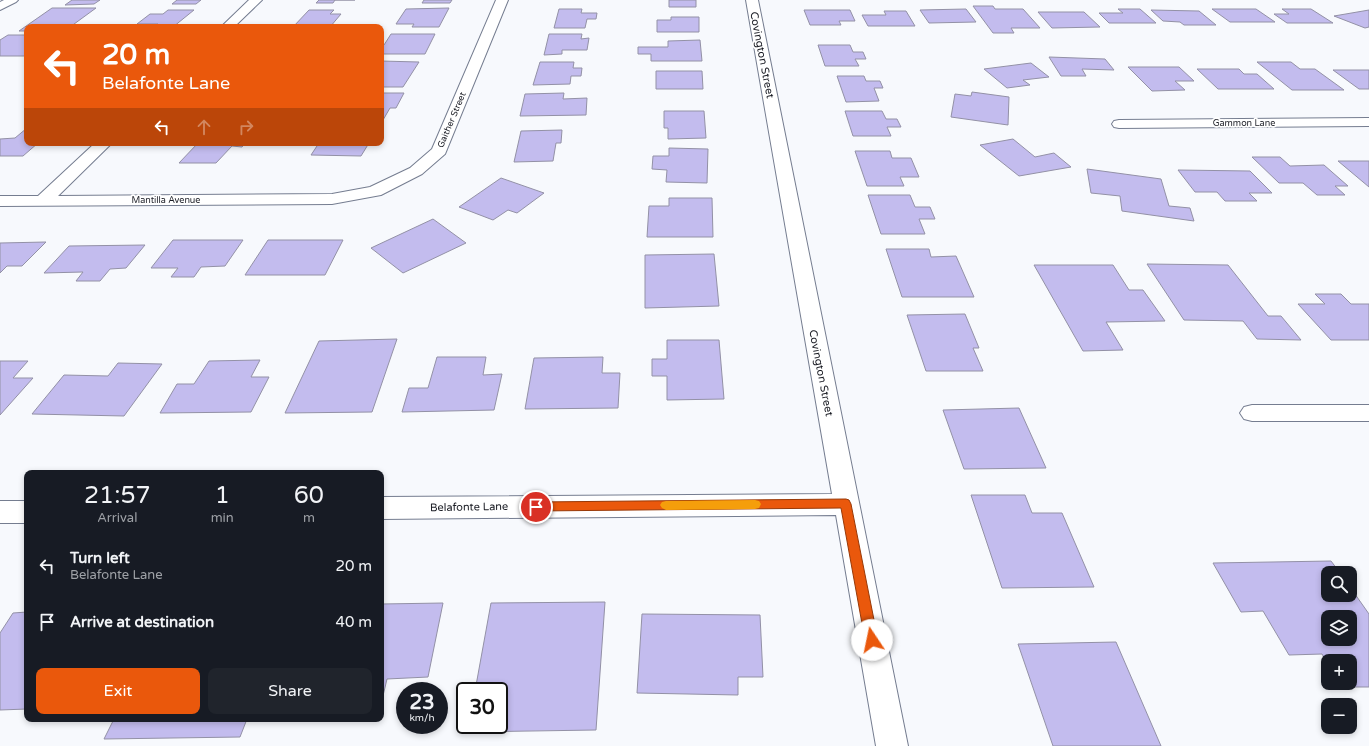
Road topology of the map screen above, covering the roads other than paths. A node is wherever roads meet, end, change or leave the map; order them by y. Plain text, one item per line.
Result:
1 (12, 0) edge
2 (256, 0) edge
3 (502, 0) edge
4 (752, 0) edge
5 (0, 7) edge
6 (230, 24) edge
7 (1369, 122) edge
8 (1119, 124) dead end
9 (101, 146) edge
10 (332, 199) joint
11 (0, 201) edge
12 (42, 201) junction
13 (1369, 413) edge
14 (1252, 414) dead end
15 (846, 504) junction
16 (384, 508) edge
17 (0, 512) edge
18 (24, 512) edge
19 (892, 746) edge

1 - 5 street
2 - 6 street
3 - 10 street, Gaither Street
4 - 15 street, Covington Street
7 - 8 street, Gammon Lane
9 - 12 street
10 - 12 street, Mantilla Avenue
11 - 12 street, Mantilla Avenue
13 - 14 street
15 - 16 street, Belafonte Lane
15 - 19 street, Covington Street
17 - 18 street

